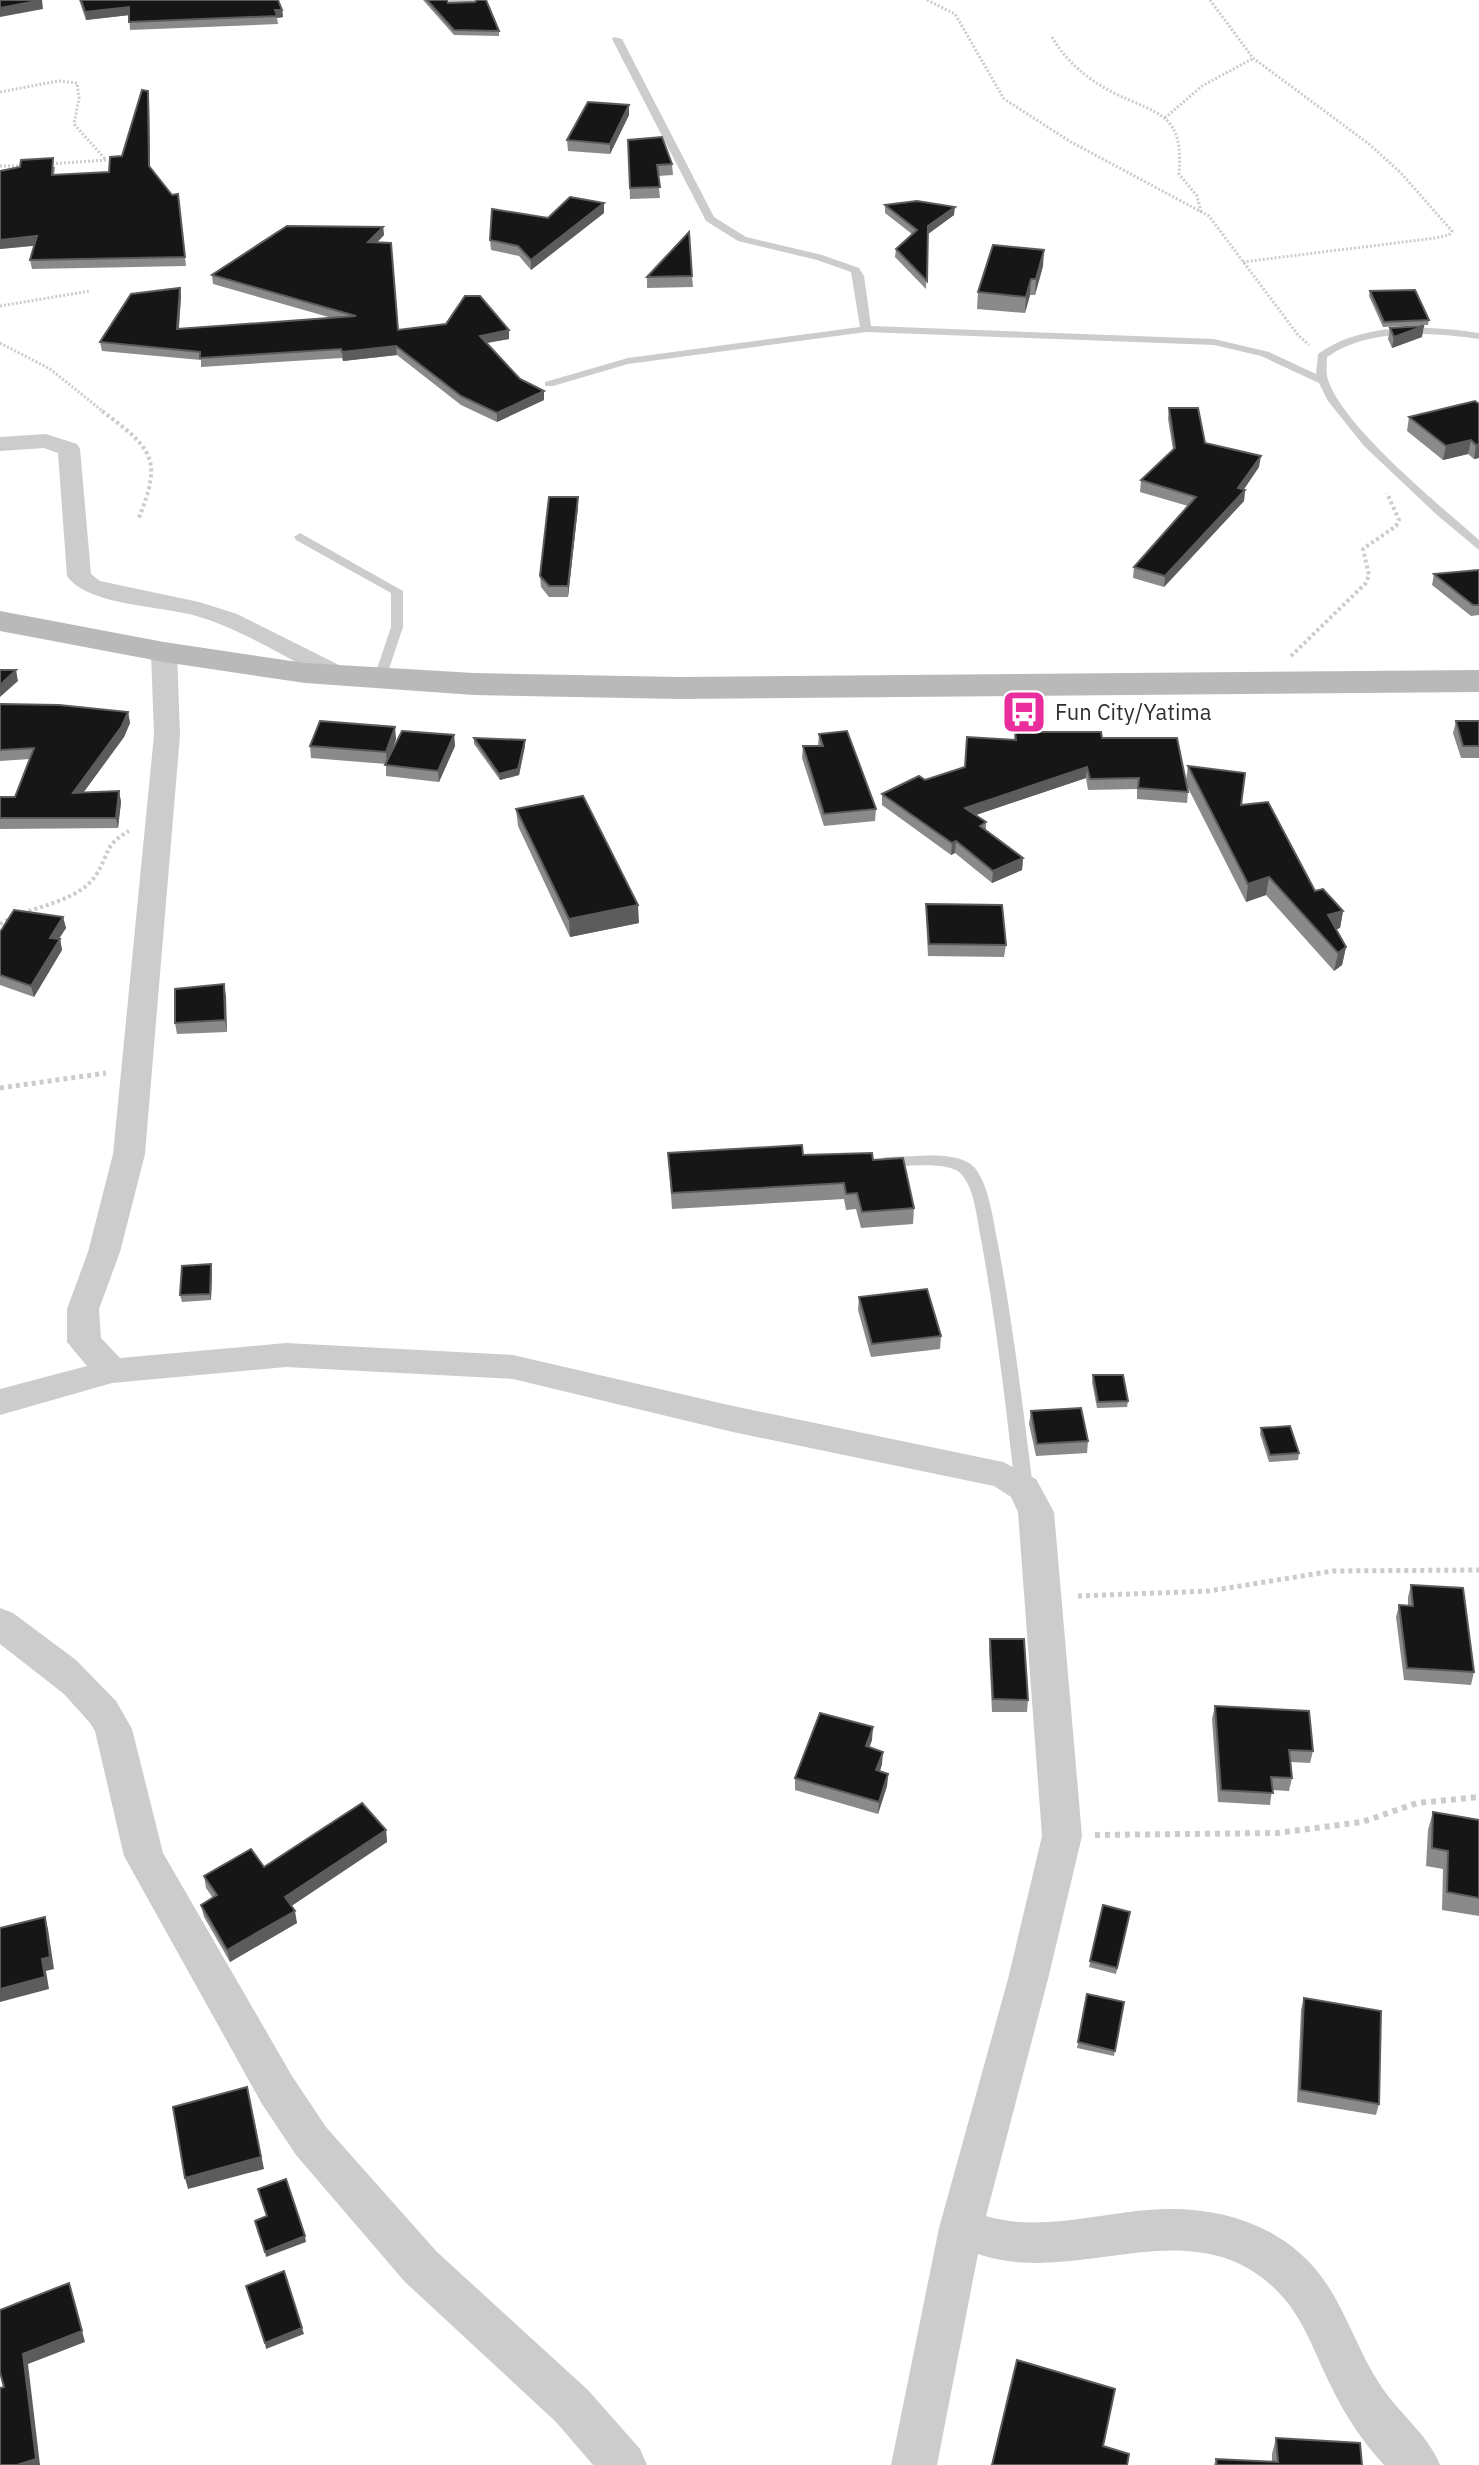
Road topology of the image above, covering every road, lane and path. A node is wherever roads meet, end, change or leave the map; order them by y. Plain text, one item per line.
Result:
1 (927, 0) edge
2 (1210, 0) edge
3 (1052, 37) dead end
4 (617, 39) dead end
5 (1253, 58) junction
6 (0, 92) edge
7 (1165, 118) junction
8 (48, 164) edge
9 (32, 165) edge
10 (0, 166) edge
11 (1201, 212) junction
12 (1243, 262) junction
13 (90, 291) dead end
14 (0, 306) edge
15 (866, 329) junction
16 (1479, 336) edge
17 (0, 343) edge
18 (1322, 356) junction
19 (1323, 381) junction
20 (549, 384) dead end
21 (0, 444) edge
22 (1384, 457) junction
23 (138, 520) dead end
24 (300, 537) dead end
25 (1479, 546) edge
26 (0, 621) edge
27 (164, 652) junction
28 (336, 673) junction
29 (380, 678) junction
30 (1479, 681) edge
31 (1265, 683) junction
32 (160, 814) junction
33 (0, 924) edge
34 (136, 1069) junction
35 (0, 1088) edge
36 (866, 1162) edge
37 (112, 1371) junction
38 (0, 1402) edge
39 (1024, 1488) junction
40 (1479, 1570) edge
41 (1043, 1597) junction
42 (0, 1623) edge
43 (1479, 1797) edge
44 (1062, 1836) junction
45 (961, 2228) junction
46 (913, 2462) edge
47 (624, 2465) edge
48 (1417, 2465) edge

1 - 11 path
2 - 5 path
3 - 7 path
4 - 15 lane
5 - 7 path
5 - 12 path
6 - 8 path
7 - 11 path
9 - 10 path
11 - 12 path
12 - 18 path
13 - 14 path
15 - 19 lane
15 - 20 lane
16 - 18 lane
17 - 23 path
18 - 19 lane
19 - 22 lane
21 - 28 street
22 - 25 lane
22 - 31 path
24 - 29 lane
26 - 27 main road
27 - 28 main road
27 - 32 street
28 - 29 main road
29 - 31 main road
30 - 31 main road
32 - 33 path
32 - 34 street
34 - 35 path
34 - 37 street
36 - 39 lane
37 - 38 street
37 - 39 street
39 - 41 street
40 - 41 path
41 - 44 street
42 - 47 street
43 - 44 path
44 - 45 street
45 - 46 street
45 - 48 street

